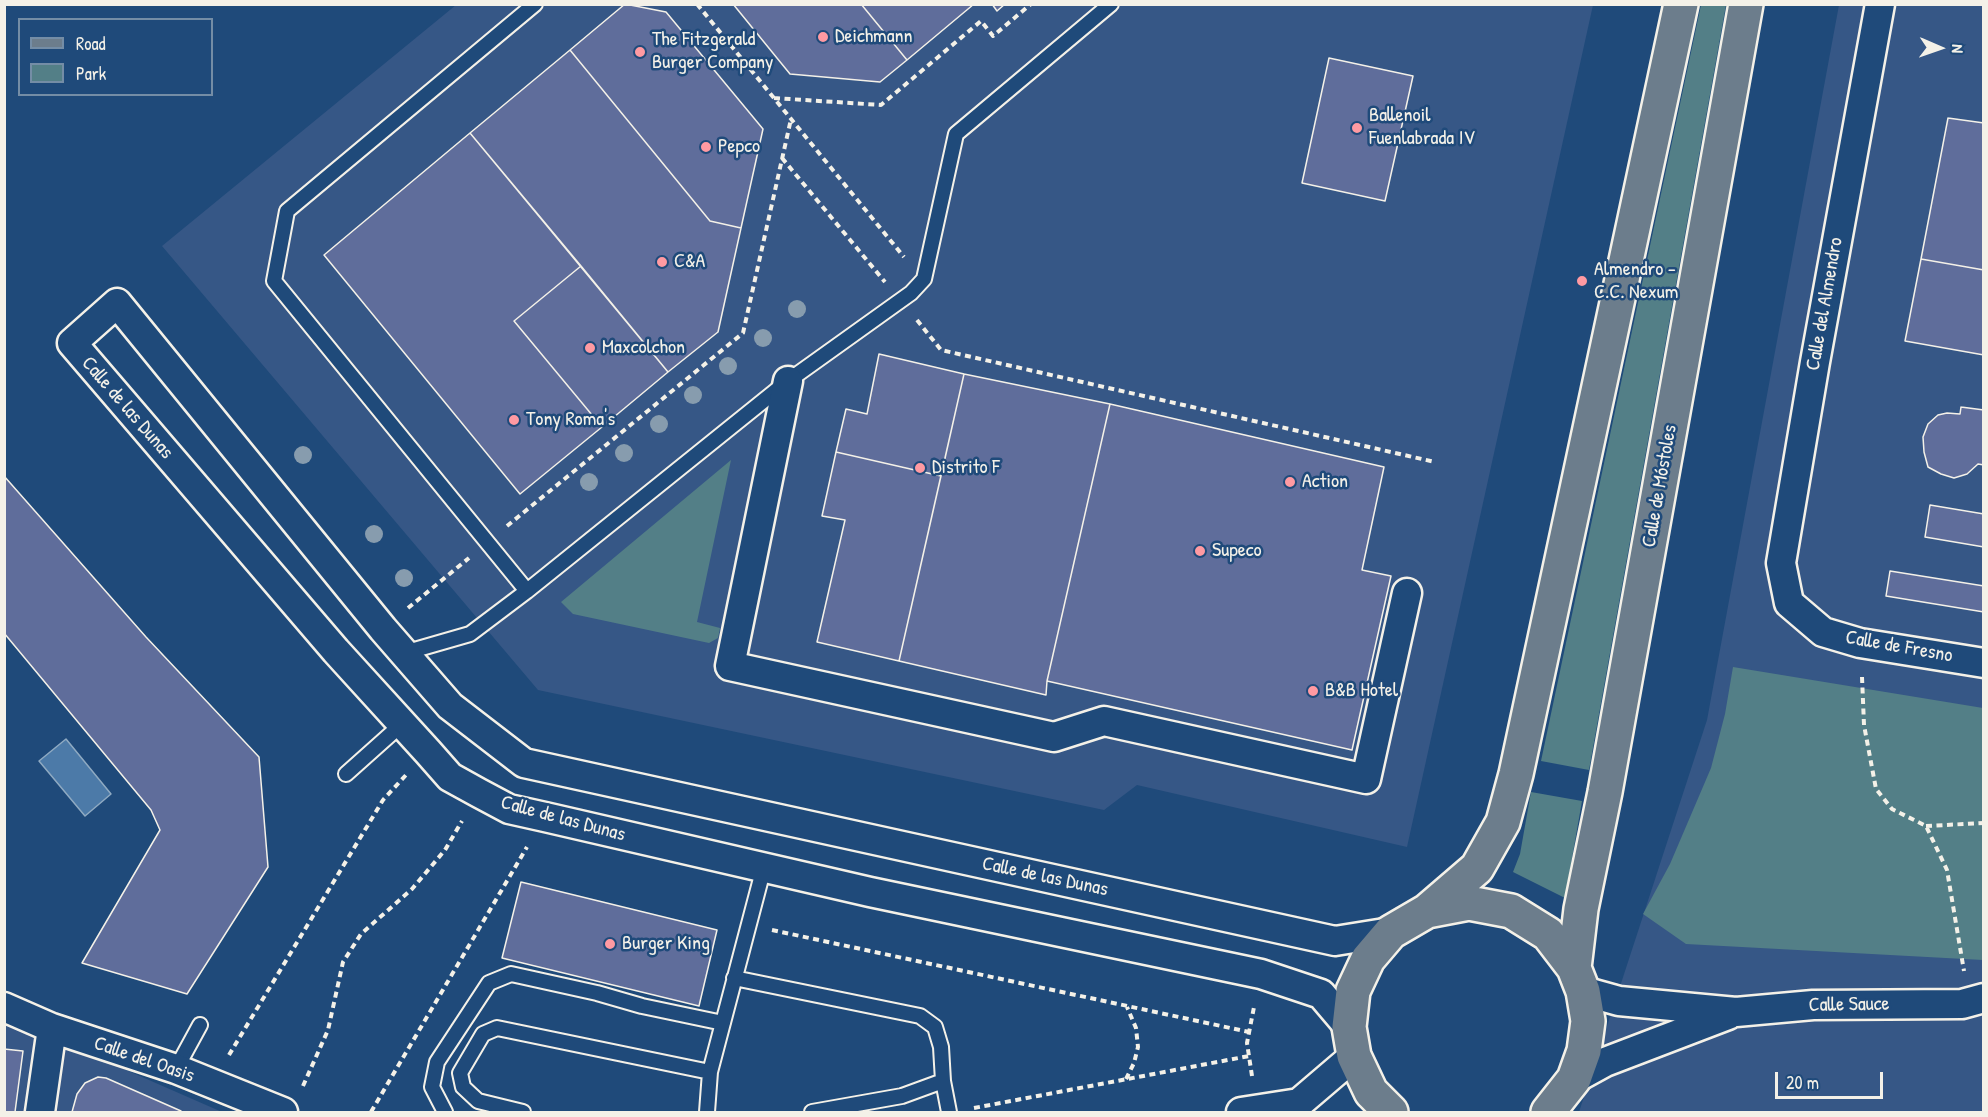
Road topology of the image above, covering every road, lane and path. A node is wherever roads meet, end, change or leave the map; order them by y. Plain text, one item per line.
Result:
1 (535, 4) edge
2 (698, 4) edge
3 (1031, 4) edge
4 (1112, 4) edge
5 (1681, 4) edge
6 (1746, 4) edge
7 (1880, 4) edge
8 (774, 98) junction
9 (791, 119) junction
10 (782, 158) junction
11 (923, 280) junction
12 (900, 300) junction
13 (788, 381) junction
14 (1435, 462) dead end
15 (487, 543) junction
16 (527, 591) junction
17 (1407, 593) dead end
18 (1789, 603) joint
19 (383, 629) junction
20 (1860, 644) junction
21 (404, 653) junction
22 (1983, 663) edge
23 (402, 724) junction
24 (428, 752) junction
25 (346, 774) dead end
26 (479, 793) junction
27 (544, 817) junction
28 (1983, 823) edge
29 (1926, 826) junction
30 (764, 867) junction
31 (1427, 911) junction
32 (749, 925) junction
33 (1391, 932) junction
34 (1261, 974) junction
35 (734, 978) junction
36 (1579, 980) junction
37 (1976, 1005) edge
38 (1127, 1006) junction
39 (4, 1007) edge
40 (1736, 1012) junction
41 (723, 1023) junction
42 (200, 1025) dead end
43 (52, 1028) junction
44 (1249, 1032) junction
45 (1352, 1041) junction
46 (1249, 1056) junction
47 (176, 1069) junction
48 (710, 1072) junction
49 (1126, 1079) junction
50 (1574, 1079) junction
51 (943, 1081) junction
52 (212, 1084) junction
53 (292, 1102) edge
54 (1249, 1111) edge
55 (949, 1112) edge
56 (40, 1113) edge
57 (371, 1113) edge
58 (446, 1113) edge
59 (523, 1113) edge
60 (707, 1113) edge
61 (812, 1113) edge
62 (1391, 1113) edge
63 (1548, 1113) edge

1 - 15 lane
2 - 8 path
3 - 8 path
4 - 11 lane
5 - 31 main road
6 - 36 main road, Calle de Móstoles
7 - 18 street, Calle del Almendro
8 - 9 path
9 - 10 path
9 - 11 path
10 - 12 path
10 - 15 path
11 - 12 lane
12 - 13 lane
12 - 14 path
13 - 16 lane
13 - 17 street
15 - 16 lane
15 - 19 path
16 - 21 lane
18 - 20 street, Calle de Fresno
19 - 21 street, Calle de las Dunas
19 - 23 street, Calle de las Dunas
20 - 22 street, Calle de Fresno
20 - 29 path
21 - 33 street, Calle de las Dunas
23 - 24 street, Calle de las Dunas
23 - 25 lane
24 - 26 street, Calle de las Dunas
24 - 52 path
26 - 27 street, Calle de las Dunas
26 - 53 path
27 - 30 street, Calle de las Dunas
27 - 57 path
28 - 29 path
29 - 37 path
30 - 32 lane
30 - 34 street, Calle de las Dunas
31 - 33 main road
31 - 36 main road
32 - 35 lane
32 - 38 path
33 - 45 main road
34 - 44 path
34 - 45 street, Calle de las Dunas
35 - 41 lane
35 - 51 lane
36 - 40 street, Calle Sauce
36 - 50 main road
37 - 40 street, Calle Sauce
38 - 44 path
38 - 49 path
39 - 43 street, Calle del Oasis
40 - 50 street, Calle Sauce
41 - 48 lane
41 - 58 lane
42 - 47 lane
43 - 47 street, Calle del Oasis
43 - 56 street
44 - 46 path
45 - 54 street
45 - 62 main road
46 - 49 path
46 - 54 path
47 - 52 street, Calle del Oasis
48 - 59 lane
48 - 60 lane
49 - 55 path
50 - 63 main road
51 - 55 lane
51 - 61 lane
52 - 53 street, Calle del Oasis

